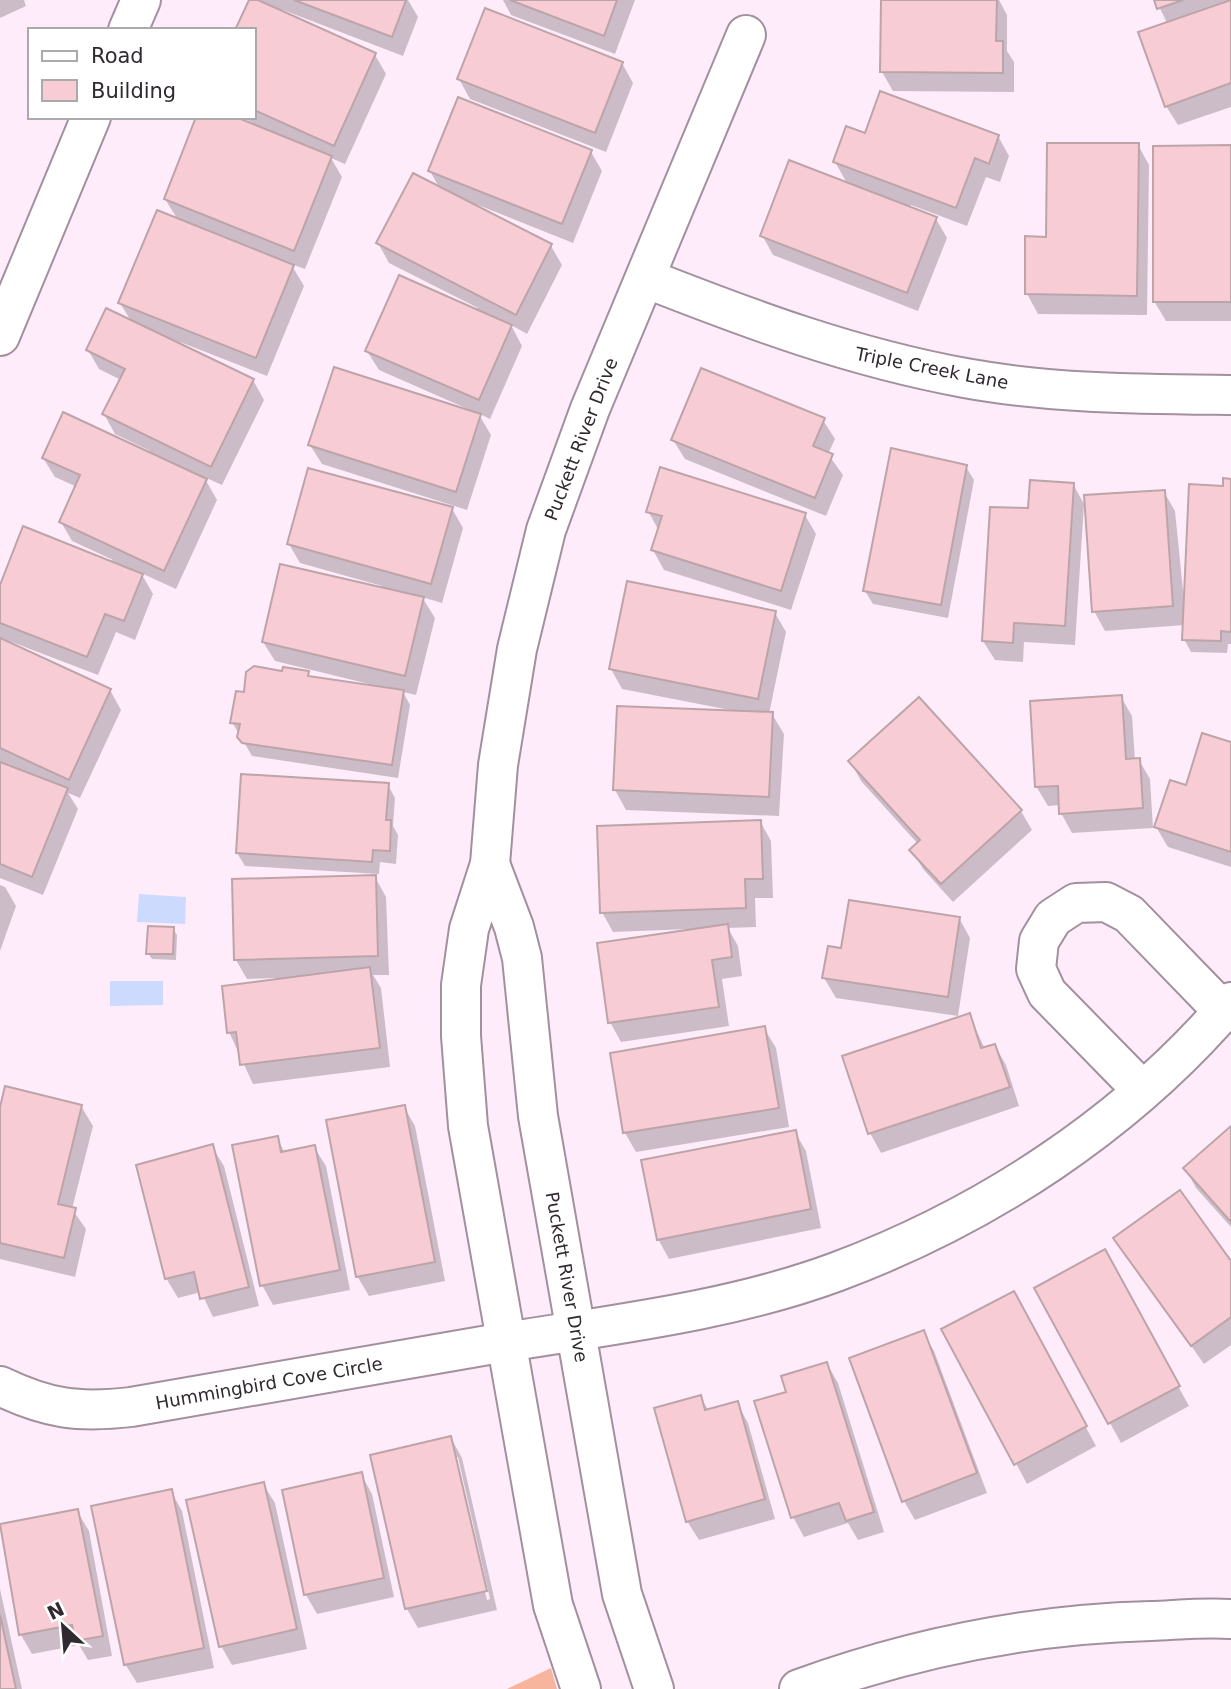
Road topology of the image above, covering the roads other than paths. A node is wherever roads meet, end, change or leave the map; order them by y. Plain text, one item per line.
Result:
1 (141, 0) edge
2 (129, 28) edge
3 (746, 35) dead end
4 (90, 119) edge
5 (645, 278) junction
6 (0, 335) edge
7 (1231, 395) edge
8 (490, 864) junction
9 (1227, 1007) edge
10 (1142, 1090) junction
11 (541, 1336) junction
12 (0, 1386) edge
13 (1231, 1619) edge
14 (581, 1689) edge
15 (654, 1689) edge
16 (799, 1689) edge

1 - 2 street
3 - 5 street, Puckett River Drive
4 - 6 street
5 - 7 street, Triple Creek Lane
5 - 8 street, Puckett River Drive
8 - 11 street, Puckett River Drive
8 - 11 street, Puckett River Drive
9 - 10 street, Hummingbird Cove Circle
9 - 10 street
10 - 11 street, Hummingbird Cove Circle
11 - 12 street, Hummingbird Cove Circle
11 - 14 street, Puckett River Drive
11 - 15 street, Puckett River Drive
13 - 16 street

